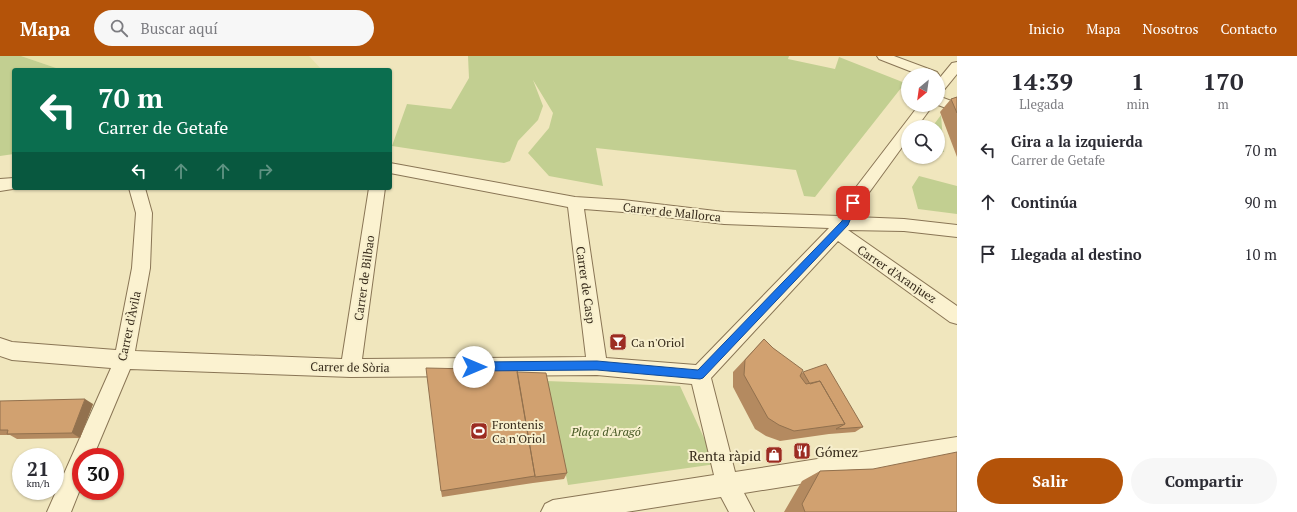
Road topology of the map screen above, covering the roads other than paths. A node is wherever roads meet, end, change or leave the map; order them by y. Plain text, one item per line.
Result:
1 (883, 56) edge
2 (957, 66) edge
3 (911, 68) edge
4 (945, 78) edge
5 (945, 103) edge
6 (957, 108) edge
7 (901, 139) edge
8 (392, 168) edge
9 (12, 184) edge
10 (0, 185) edge
11 (138, 190) edge
12 (378, 190) edge
13 (575, 203) junction
14 (841, 226) junction
15 (957, 231) edge
16 (957, 316) edge
17 (0, 347) edge
18 (124, 360) junction
19 (597, 366) junction
20 (351, 368) junction
21 (700, 374) junction
22 (86, 448) edge
23 (957, 448) edge
24 (72, 481) edge
25 (727, 484) junction
26 (59, 512) edge
27 (553, 512) edge
28 (742, 512) edge

1 - 3 street
2 - 4 street
5 - 6 street
7 - 14 street
8 - 13 street, Carrer de Mallorca
9 - 10 street
11 - 18 street, Carrer d'Àvila
12 - 20 street, Carrer de Bilbao
13 - 14 street, Carrer de Mallorca
13 - 19 street, Carrer de Casp
14 - 15 street, Carrer de Mallorca
14 - 16 street, Carrer d'Aranjuez
14 - 21 street
17 - 18 street, Carrer de Sòria
18 - 20 street, Carrer de Sòria
18 - 22 street, Carrer d'Àvila
19 - 20 street, Carrer de Sòria
19 - 21 street, Carrer de Sòria
21 - 25 street
23 - 25 street
24 - 26 street
25 - 27 street
25 - 28 street

